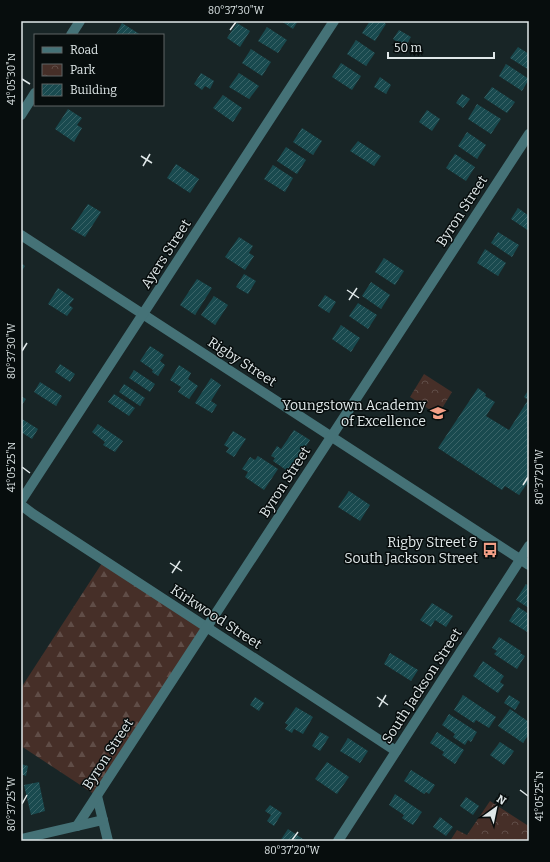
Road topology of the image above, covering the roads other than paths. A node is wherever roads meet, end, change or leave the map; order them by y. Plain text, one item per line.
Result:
1 (80, 21) edge
2 (334, 21) edge
3 (72, 34) edge
4 (34, 95) edge
5 (21, 115) edge
6 (529, 134) edge
7 (21, 235) edge
8 (143, 314) junction
9 (332, 436) junction
10 (21, 501) edge
11 (21, 505) edge
12 (529, 546) edge
13 (525, 562) edge
14 (207, 627) junction
15 (396, 751) junction
16 (97, 796) junction
17 (103, 820) junction
18 (77, 826) junction
19 (21, 839) edge
20 (108, 841) edge
21 (338, 841) edge

1 - 3 street
2 - 8 street, Ayers Street
4 - 5 street
6 - 9 street, Byron Street
7 - 8 street, Rigby Street
8 - 9 street, Rigby Street
8 - 10 street, Ayers Street
9 - 13 street, Rigby Street
9 - 14 street, Byron Street
11 - 14 street, Kirkwood Street
12 - 13 street, South Jackson Street
13 - 15 street, South Jackson Street
14 - 15 street, Kirkwood Street
14 - 16 street, Byron Street
15 - 21 street, South Jackson Street
16 - 17 street
16 - 18 street, Byron Street
17 - 18 street
17 - 20 street
18 - 19 street

